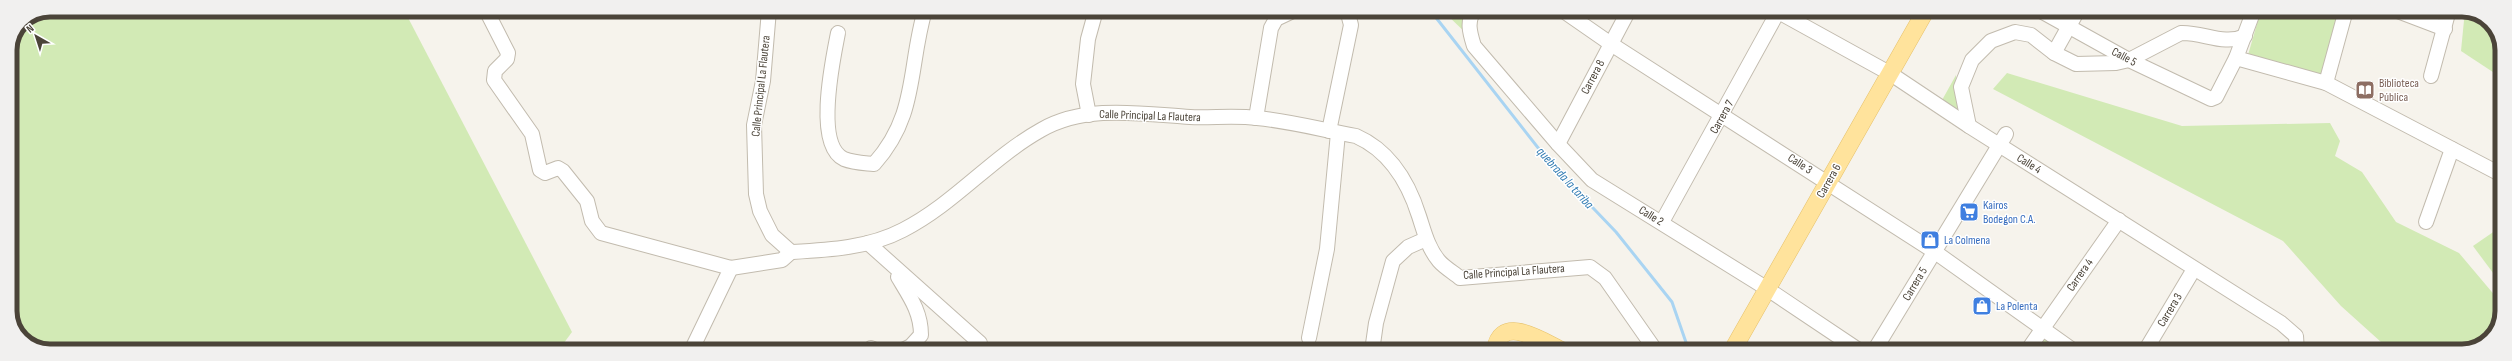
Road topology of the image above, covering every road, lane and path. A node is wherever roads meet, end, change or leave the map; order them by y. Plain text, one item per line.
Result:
1 (490, 17) edge
2 (768, 17) edge
3 (923, 17) edge
4 (1094, 17) edge
5 (1280, 17) edge
6 (1349, 17) edge
7 (1470, 17) edge
8 (1572, 17) edge
9 (1625, 17) edge
10 (1775, 17) edge
11 (1789, 17) edge
12 (1922, 17) edge
13 (2051, 17) edge
14 (2074, 17) edge
15 (2252, 17) edge
16 (2344, 17) edge
17 (2413, 17) edge
18 (2448, 17) edge
19 (2069, 27) junction
20 (2445, 29) junction
21 (838, 33) dead end
22 (2245, 36) junction
23 (1611, 44) junction
24 (2054, 53) junction
25 (2236, 58) junction
26 (2129, 60) junction
27 (1891, 74) junction
28 (2431, 76) dead end
29 (2326, 84) junction
30 (1089, 115) junction
31 (1723, 115) junction
32 (1256, 118) junction
33 (1969, 126) junction
34 (1333, 132) junction
35 (2002, 139) junction
36 (1558, 144) junction
37 (2452, 149) junction
38 (2495, 171) edge
39 (1828, 182) junction
40 (2119, 220) junction
41 (1662, 222) junction
42 (2426, 222) dead end
43 (1426, 239) junction
44 (868, 243) junction
45 (791, 252) junction
46 (1935, 252) junction
47 (888, 262) junction
48 (731, 268) junction
49 (2194, 269) junction
50 (1766, 288) junction
51 (2042, 330) junction
52 (1309, 338) dead end
53 (980, 343) dead end
54 (694, 344) edge
55 (913, 344) edge
56 (1373, 344) edge
57 (1496, 344) edge
58 (1550, 344) edge
59 (1651, 344) edge
60 (1736, 344) edge
61 (1850, 344) edge
62 (1878, 344) edge
63 (2032, 344) edge
64 (2063, 344) edge
65 (2149, 344) edge
66 (2297, 344) edge

1 - 48 street
2 - 45 street, Calle Principal La Flautera
3 - 21 street
4 - 30 street
5 - 32 street
6 - 34 street
7 - 36 street, Calle 2
8 - 23 street, Calle 3
9 - 23 street, Carrera 8
10 - 31 street, Carrera 7
11 - 27 street, Calle 4
12 - 27 main road, Carrera 6
13 - 19 street, Calle 5
14 - 19 street
15 - 22 street
16 - 29 street
17 - 20 street
18 - 20 street
19 - 24 street
19 - 26 street, Calle 5
20 - 28 street
22 - 25 street
22 - 26 street
23 - 31 street, Calle 3
23 - 36 street, Carrera 8
24 - 26 street
24 - 33 street
25 - 26 street, Calle 5
25 - 29 street
27 - 33 street, Calle 4
27 - 39 main road, Carrera 6
29 - 37 street
30 - 32 street, Calle Principal La Flautera
30 - 44 street, Calle Principal La Flautera
31 - 39 street, Calle 3
31 - 41 street, Carrera 7
32 - 34 street, Calle Principal La Flautera
33 - 35 street, Calle 4
34 - 43 street, Calle Principal La Flautera
34 - 52 street
35 - 40 street, Calle 4
35 - 46 street, Carrera 5
36 - 41 street, Calle 2
37 - 38 street
37 - 42 street
39 - 46 street, Calle 3
39 - 50 main road, Carrera 6
40 - 49 street, Calle 4
40 - 51 street, Carrera 4
41 - 50 street, Calle 2
43 - 56 street
43 - 59 street, Calle Principal La Flautera
44 - 45 street, Calle Principal La Flautera
44 - 47 street
45 - 48 street
46 - 51 street, Calle 3
46 - 62 street, Carrera 5
47 - 53 street
47 - 55 street
48 - 54 street
49 - 65 street, Carrera 3
49 - 66 street, Calle 4
50 - 60 main road, Carrera 6
50 - 61 street, Calle 2
51 - 63 street, Carrera 4
51 - 64 street, Calle 3
57 - 58 main road

